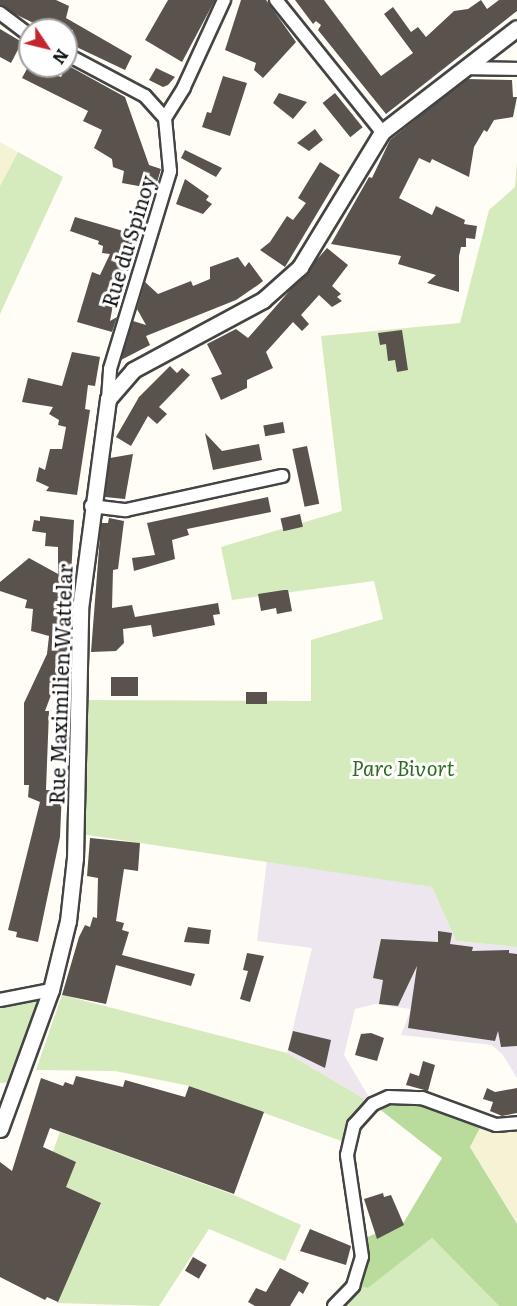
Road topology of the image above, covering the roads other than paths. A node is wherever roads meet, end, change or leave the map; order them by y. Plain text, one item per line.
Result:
1 (224, 0) edge
2 (276, 0) edge
3 (0, 13) edge
4 (18, 27) edge
5 (517, 28) edge
6 (78, 60) edge
7 (465, 68) junction
8 (517, 69) edge
9 (165, 118) junction
10 (382, 132) junction
11 (108, 399) junction
12 (282, 476) dead end
13 (92, 506) junction
14 (51, 990) junction
15 (0, 1000) edge
16 (517, 1123) edge
17 (0, 1129) edge
18 (334, 1306) edge

1 - 9 street
2 - 10 street
3 - 4 street
5 - 7 street
6 - 9 street
7 - 8 street
7 - 10 street
9 - 11 street, Rue du Spinoy
10 - 11 street
11 - 13 street, Rue Maximilien Wattelar
12 - 13 street
13 - 14 street, Rue Maximilien Wattelar
14 - 15 street
14 - 17 street, Rue Maximilien Wattelar
16 - 18 street

